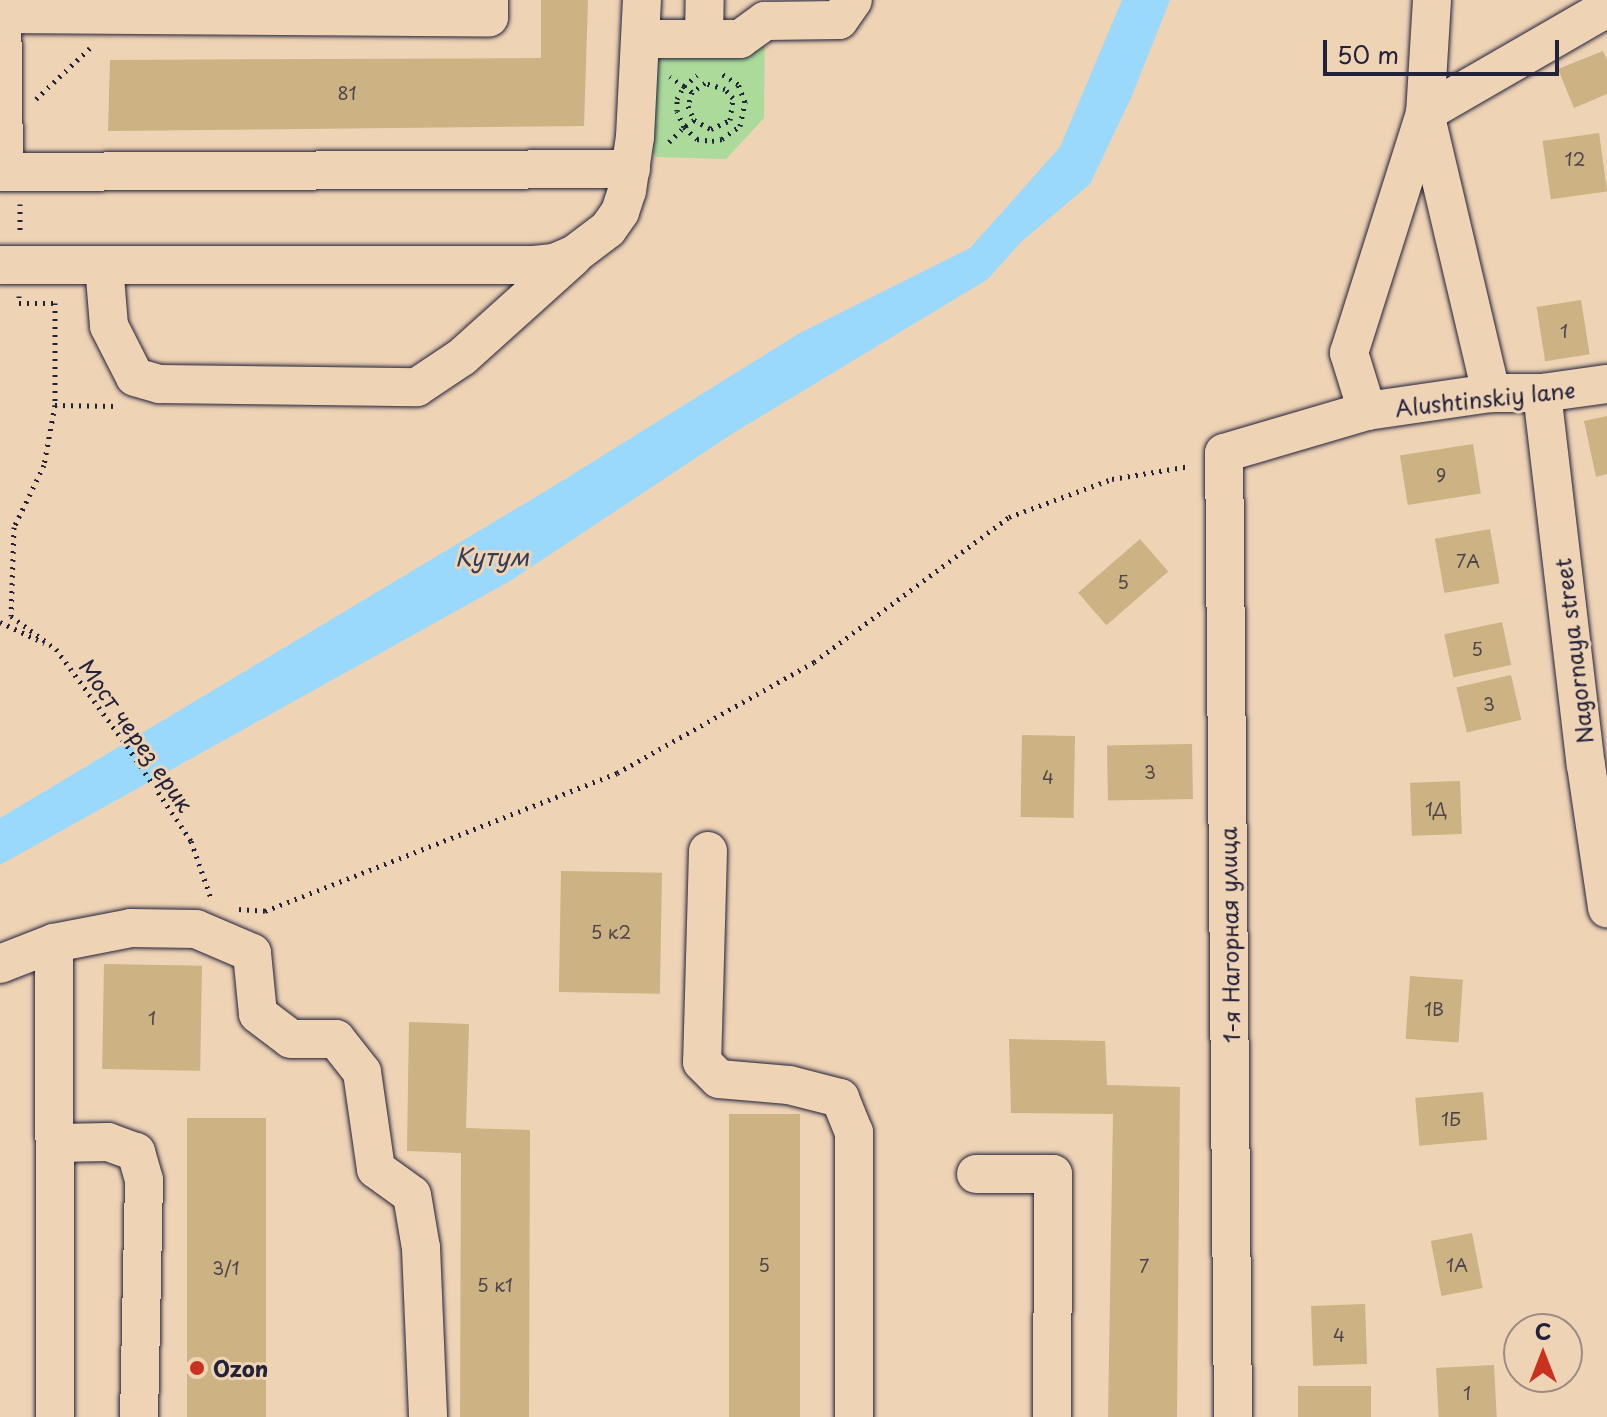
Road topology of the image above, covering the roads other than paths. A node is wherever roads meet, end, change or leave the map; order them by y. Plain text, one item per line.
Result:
1 (489, 0) edge
2 (642, 0) edge
3 (705, 0) edge
4 (853, 0) edge
5 (1432, 0) edge
6 (2, 7) edge
7 (1607, 8) edge
8 (641, 39) junction
9 (703, 56) junction
10 (1425, 113) junction
11 (631, 169) junction
12 (8, 172) edge
13 (575, 254) junction
14 (10, 264) edge
15 (104, 265) junction
16 (1607, 384) edge
17 (1491, 393) junction
18 (1542, 393) junction
19 (1367, 411) junction
20 (1224, 453) joint
21 (1593, 700) edge
22 (708, 851) dead end
23 (1607, 908) edge
24 (54, 943) junction
25 (0, 964) edge
26 (57, 1143) junction
27 (976, 1174) dead end
28 (55, 1417) edge
29 (139, 1417) edge
30 (428, 1417) edge
31 (854, 1417) edge
32 (1052, 1417) edge
33 (1233, 1417) edge

1 - 6 street
2 - 8 street
3 - 9 street
4 - 9 street
5 - 10 street
6 - 12 street
7 - 10 street
8 - 9 street
8 - 11 street
10 - 17 street
10 - 19 street
11 - 12 street
11 - 13 street
13 - 15 street
13 - 15 street
14 - 15 street
16 - 18 street, Alushtinskiy lane
17 - 18 street, Alushtinskiy lane
17 - 19 street, Alushtinskiy lane
18 - 21 street, Nagornaya street
19 - 20 street, Alushtinskiy lane
20 - 33 street, 1-я Нагорная улица
21 - 23 street, Nagornaya street
22 - 31 street
24 - 25 street
24 - 26 street
24 - 30 street
26 - 28 street
26 - 29 street
27 - 32 street

